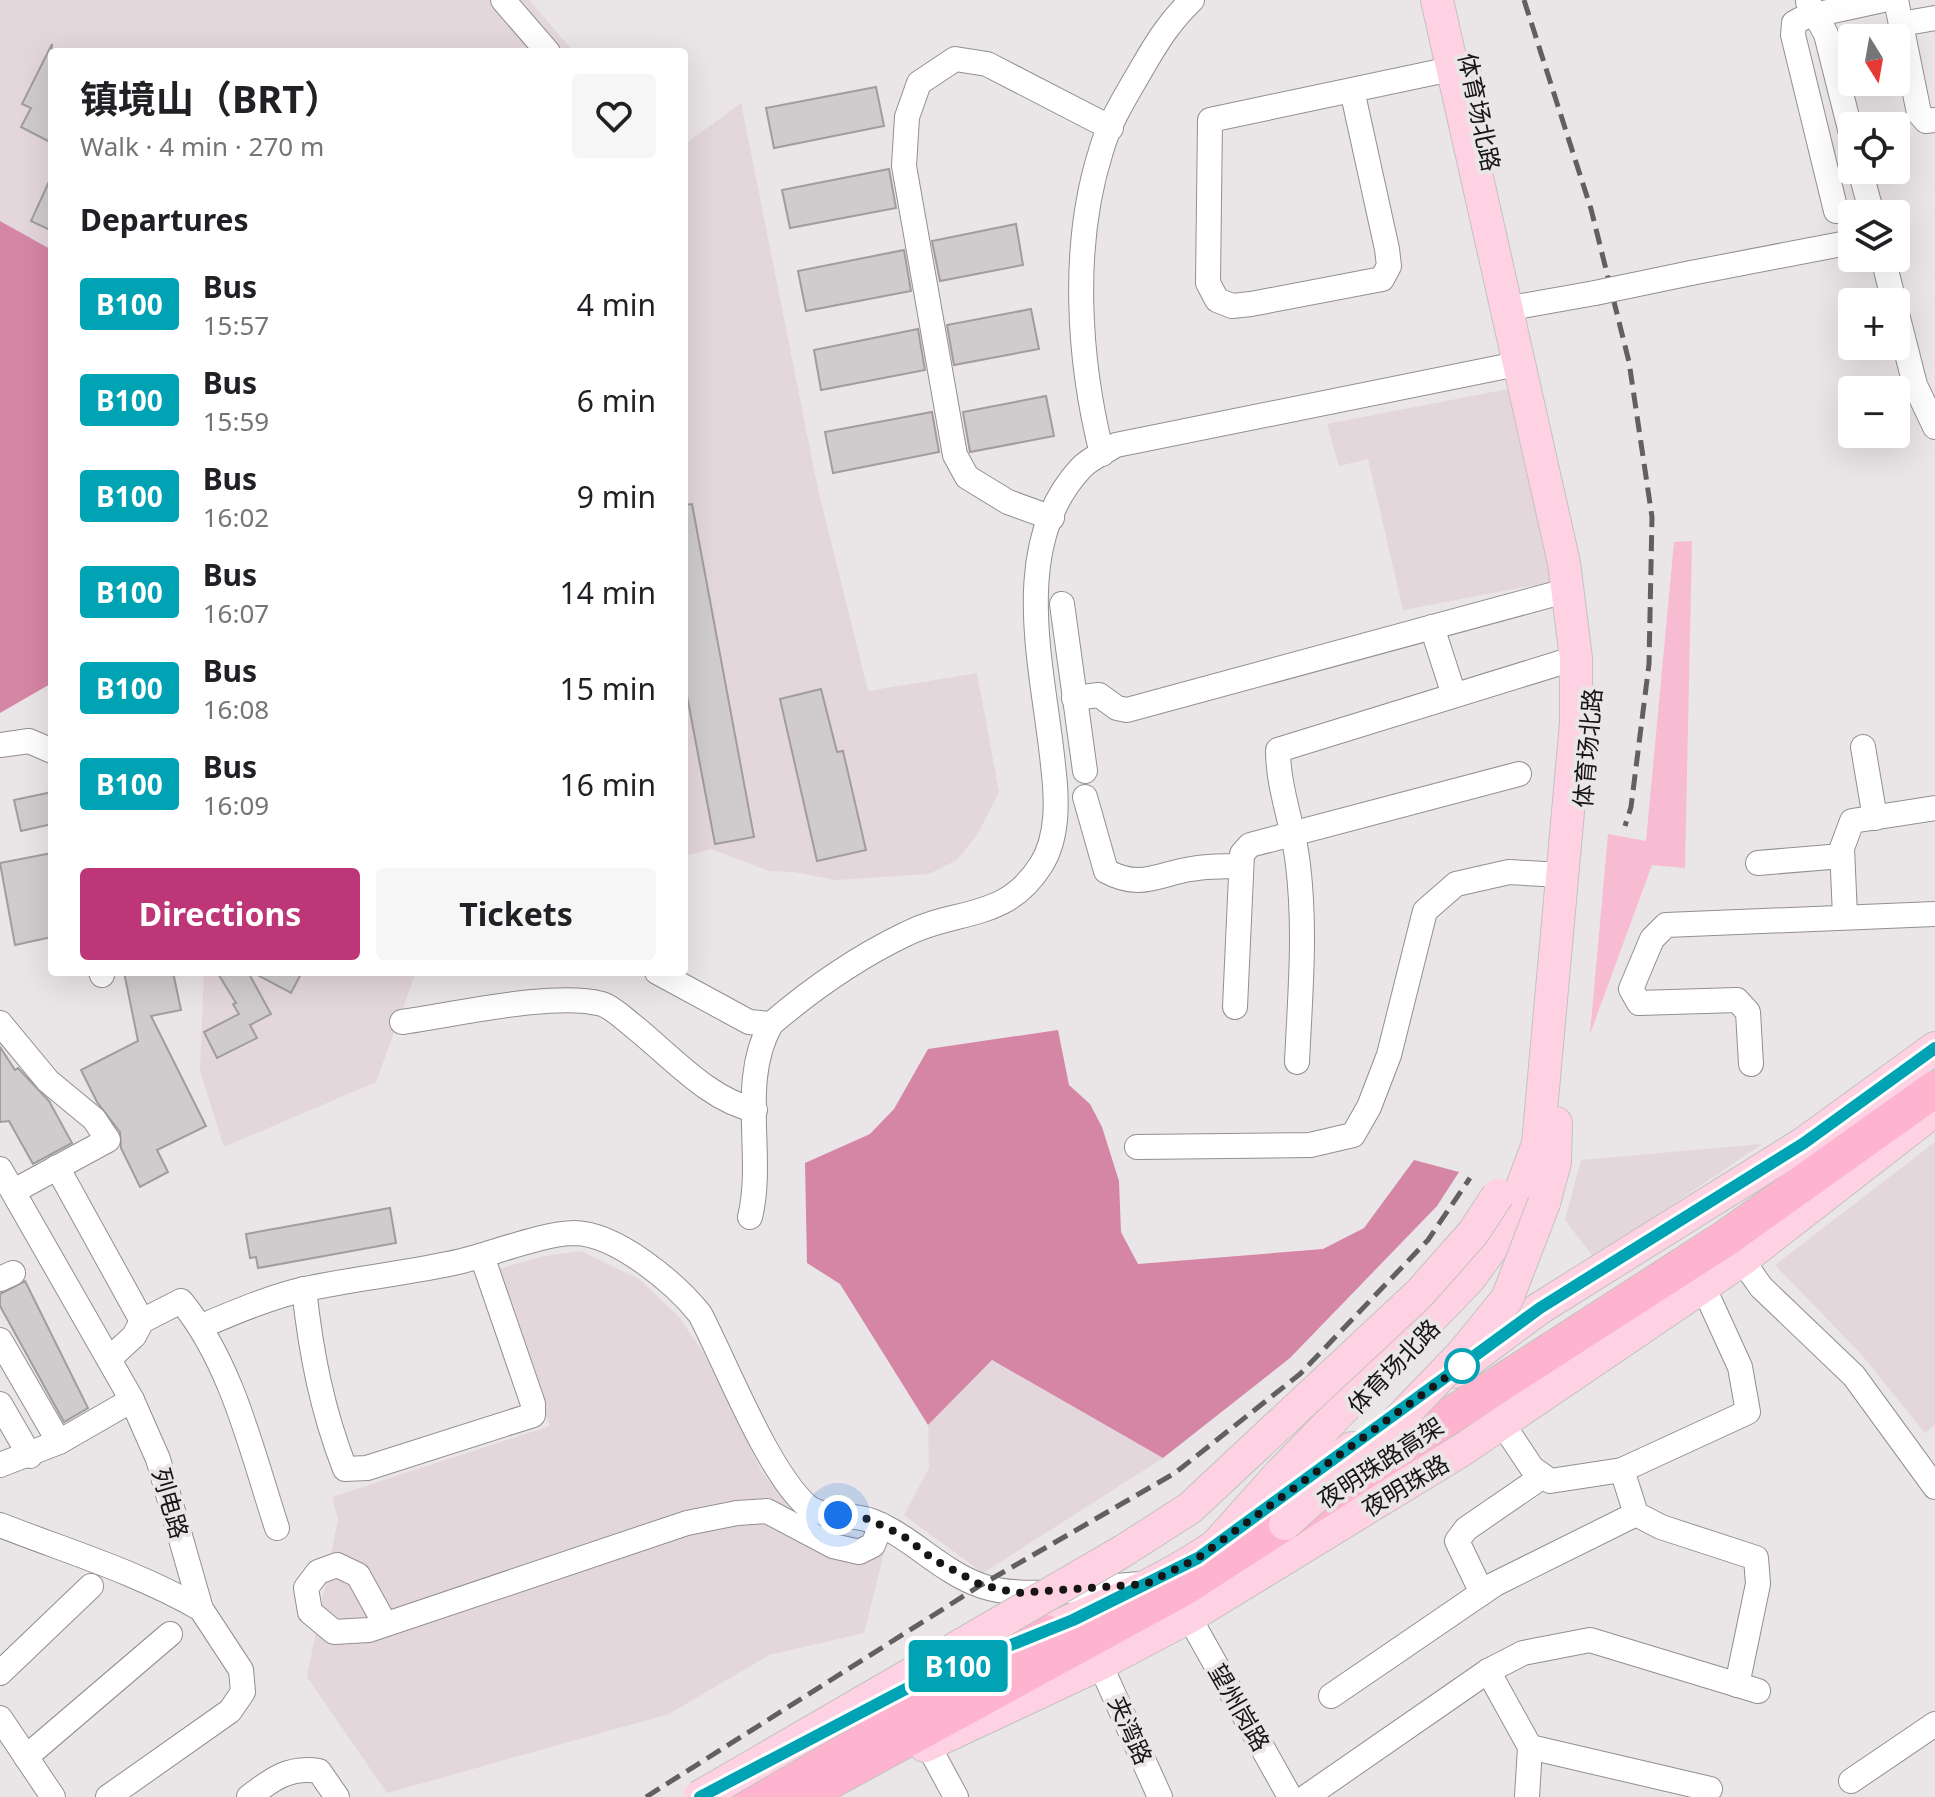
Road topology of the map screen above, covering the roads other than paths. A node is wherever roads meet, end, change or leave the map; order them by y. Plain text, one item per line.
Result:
1 (503, 0) edge
2 (1192, 0) edge
3 (1437, 0) edge
4 (1456, 0) edge
5 (1883, 0) edge
6 (1896, 0) edge
7 (1811, 7) edge
8 (1935, 18) edge
9 (1901, 24) joint
10 (545, 48) edge
11 (1461, 67) junction
12 (1910, 68) edge
13 (1352, 90) junction
14 (1846, 112) edge
15 (1935, 120) edge
16 (1111, 128) junction
17 (1836, 211) dead end
18 (1838, 245) edge
19 (1522, 306) junction
20 (1909, 360) edge
21 (1517, 364) junction
22 (1935, 427) edge
23 (1102, 454) junction
24 (1052, 518) junction
25 (1569, 590) junction
26 (1062, 604) dead end
27 (1432, 627) junction
28 (1576, 658) junction
29 (1454, 695) junction
30 (1074, 698) junction
31 (0, 745) edge
32 (1863, 747) dead end
33 (48, 749) edge
34 (1085, 771) dead end
35 (1519, 774) dead end
36 (1085, 797) dead end
37 (1935, 808) edge
38 (1875, 818) junction
39 (1291, 832) junction
40 (1842, 856) junction
41 (1758, 863) dead end
42 (1241, 866) junction
43 (1566, 874) junction
44 (1935, 914) edge
45 (1845, 916) junction
46 (664, 976) edge
47 (1235, 1007) dead end
48 (402, 1022) dead end
49 (0, 1023) edge
50 (771, 1024) junction
51 (1935, 1048) edge
52 (1297, 1062) dead end
53 (1751, 1064) dead end
54 (1935, 1089) edge
55 (755, 1110) junction
56 (1935, 1110) edge
57 (1137, 1147) dead end
58 (57, 1167) junction
59 (0, 1169) edge
60 (14, 1191) junction
61 (750, 1217) dead end
62 (482, 1256) junction
63 (1742, 1260) junction
64 (1703, 1286) junction
65 (304, 1289) junction
66 (142, 1321) junction
67 (202, 1326) junction
68 (0, 1340) edge
69 (109, 1359) junction
70 (132, 1400) junction
71 (0, 1404) edge
72 (1502, 1423) junction
73 (1329, 1441) junction
74 (59, 1442) junction
75 (30, 1456) junction
76 (0, 1465) edge
77 (1622, 1470) junction
78 (1543, 1476) junction
79 (1935, 1487) edge
80 (1636, 1514) junction
81 (1285, 1524) junction
82 (0, 1525) edge
83 (881, 1525) junction
84 (277, 1528) dead end
85 (1146, 1584) junction
86 (91, 1586) dead end
87 (1482, 1593) junction
88 (201, 1609) junction
89 (1189, 1617) junction
90 (1073, 1620) junction
91 (385, 1624) dead end
92 (170, 1634) dead end
93 (1100, 1664) junction
94 (1488, 1671) junction
95 (0, 1673) edge
96 (1331, 1696) dead end
97 (0, 1718) edge
98 (1935, 1724) edge
99 (928, 1745) junction
100 (1530, 1747) junction
101 (26, 1757) junction
102 (1851, 1781) dead end
103 (1710, 1789) dead end
104 (53, 1797) edge
105 (108, 1797) edge
106 (249, 1797) edge
107 (337, 1797) edge
108 (699, 1797) edge
109 (744, 1797) edge
110 (800, 1797) edge
111 (836, 1797) edge
112 (956, 1797) edge
113 (1160, 1797) edge
114 (1290, 1797) edge
115 (1306, 1797) edge
116 (1527, 1797) edge

1 - 10 street
2 - 16 street
3 - 11 main road, 体育场北路
4 - 11 main road, 体育场北路
5 - 7 street
6 - 9 street
7 - 14 street
7 - 17 street
8 - 9 street
11 - 13 street
11 - 19 main road, 体育场北路
11 - 21 main road, 体育场北路
12 - 15 street
13 - 13 street
16 - 23 street
16 - 24 street
18 - 19 street, bridge
19 - 43 main road, 体育场北路
20 - 22 street
21 - 23 street
21 - 25 main road, 体育场北路
23 - 24 street
24 - 50 street
25 - 27 street
25 - 28 main road, 体育场北路
26 - 30 street
27 - 29 street
27 - 30 street
28 - 29 street
28 - 43 main road, 体育场北路
29 - 39 street
30 - 34 street
31 - 33 street
32 - 38 street
35 - 39 street
36 - 42 street
37 - 38 street
38 - 40 street
39 - 42 street
39 - 52 street
40 - 41 street
40 - 45 street
42 - 47 street
43 - 57 street
43 - 73 main road, 体育场北路
43 - 81 main road, bridge
43 - 108 main road, bridge
44 - 45 street
45 - 53 street
46 - 50 street
48 - 55 street
49 - 58 street
50 - 55 street
51 - 73 main road
54 - 81 highway, 夜明珠路高架, bridge
55 - 61 street
56 - 63 main road, 夜明珠路
58 - 60 street
58 - 66 street
59 - 60 street, 列电路
60 - 69 street, 列电路
62 - 65 street
62 - 65 street
62 - 83 street
63 - 64 main road, 夜明珠路
63 - 79 street
64 - 72 main road, 夜明珠路
64 - 77 street
65 - 67 street
66 - 67 street
66 - 69 street
67 - 84 street
68 - 74 street
69 - 70 street, 列电路
70 - 74 street
70 - 88 street, 列电路
71 - 75 street
72 - 78 street
72 - 89 main road, 夜明珠路
73 - 85 main road
74 - 75 street
75 - 76 street
77 - 78 street
77 - 80 street
78 - 87 street
80 - 87 street
80 - 94 street
81 - 110 highway, 夜明珠路高架
82 - 88 street
83 - 85 street
83 - 91 street
85 - 90 main road
86 - 95 street
87 - 96 street
88 - 105 street, 列电路
89 - 93 main road, 夜明珠路
89 - 114 street, 望州岗路
90 - 108 main road
90 - 109 highway
92 - 101 street
93 - 99 main road, 夜明珠路
93 - 113 street, 夹湾路
94 - 100 street
94 - 115 street
97 - 101 street
98 - 102 street
99 - 111 main road, 夜明珠路
99 - 112 street
100 - 103 street
100 - 116 street
101 - 104 street
106 - 107 street

